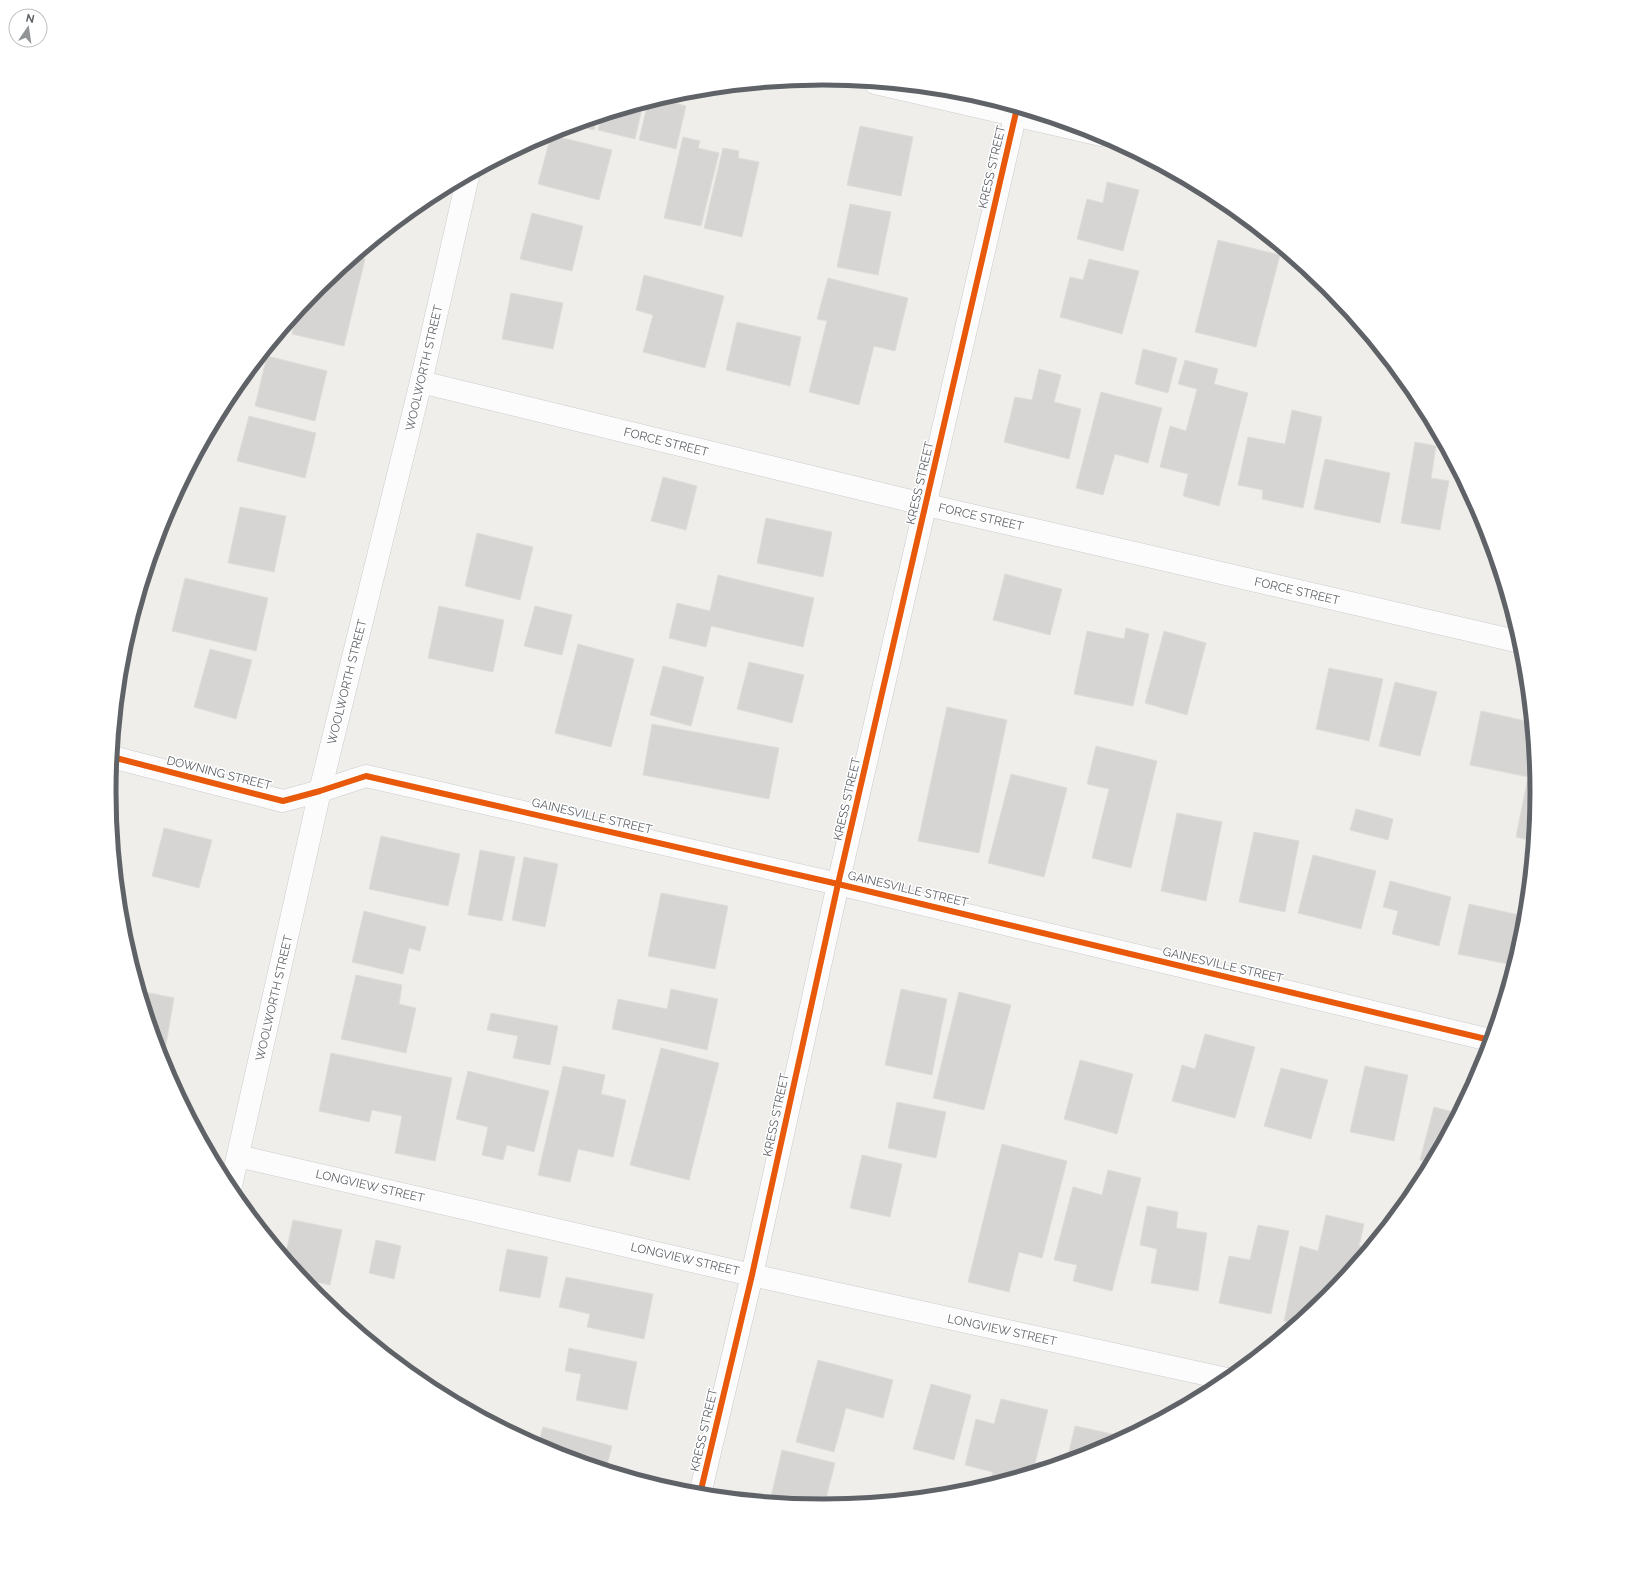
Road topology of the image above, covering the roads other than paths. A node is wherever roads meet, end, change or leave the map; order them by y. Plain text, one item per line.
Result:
1 (913, 91) edge
2 (1012, 111) edge
3 (1016, 112) edge
4 (467, 181) edge
5 (421, 382) junction
6 (926, 504) junction
7 (1513, 640) edge
8 (117, 758) edge
9 (320, 791) junction
10 (838, 884) junction
11 (1485, 1039) edge
12 (238, 1156) junction
13 (232, 1181) edge
14 (752, 1275) junction
15 (1219, 1377) edge
16 (701, 1488) edge

1 - 2 street
3 - 6 street, KRESS STREET
4 - 5 street, WOOLWORTH STREET
5 - 6 street, FORCE STREET
5 - 9 street, WOOLWORTH STREET
6 - 7 street, FORCE STREET
6 - 10 street, KRESS STREET
8 - 9 street, DOWNING STREET
9 - 10 street, GAINESVILLE STREET
9 - 12 street, WOOLWORTH STREET
10 - 11 street, GAINESVILLE STREET
10 - 14 street, KRESS STREET
12 - 13 street, WOOLWORTH STREET
12 - 14 street, LONGVIEW STREET
14 - 15 street, LONGVIEW STREET
14 - 16 street, KRESS STREET

